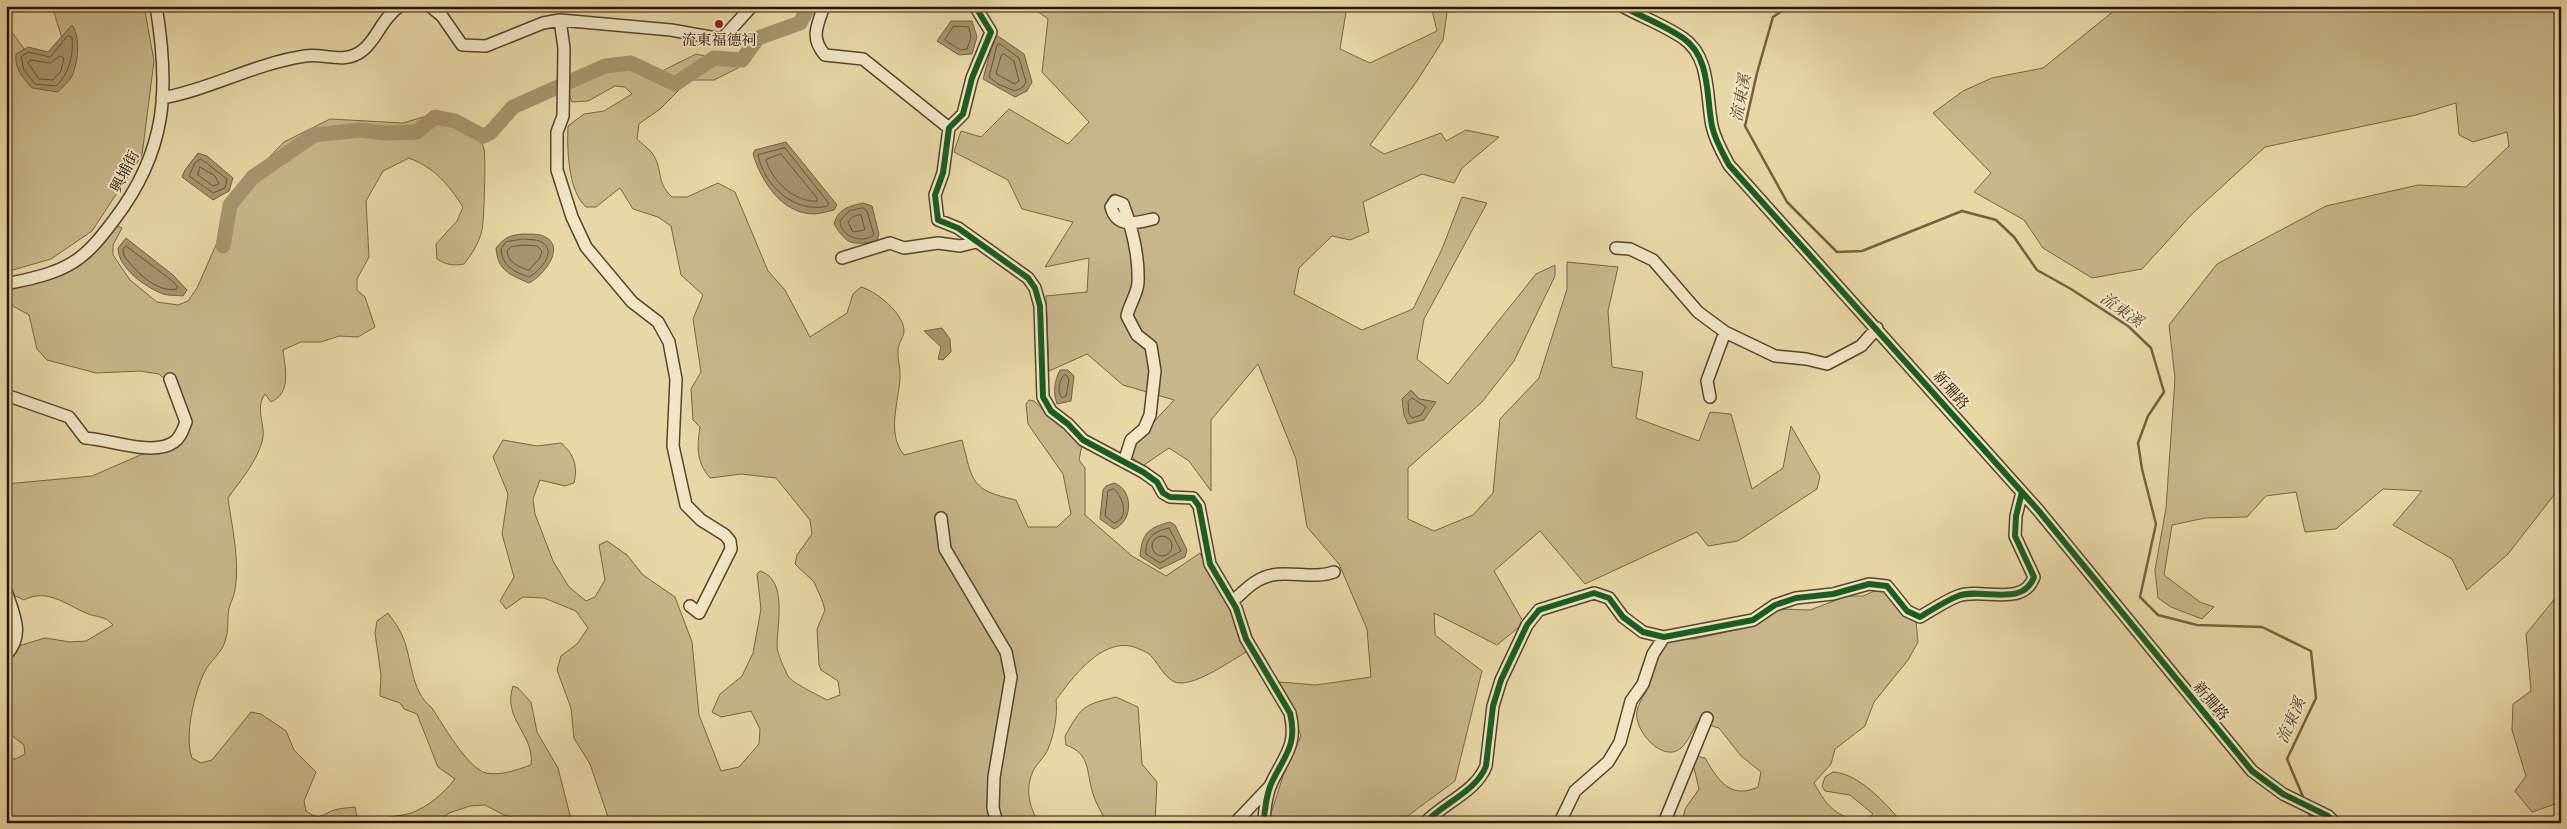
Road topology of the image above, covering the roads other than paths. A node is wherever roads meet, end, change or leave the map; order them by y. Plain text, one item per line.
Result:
1 (156, 6) edge
2 (430, 6) edge
3 (752, 6) edge
4 (824, 6) edge
5 (975, 6) edge
6 (1622, 6) edge
7 (397, 7) edge
8 (560, 20) junction
9 (162, 98) junction
10 (949, 128) junction
11 (1154, 219) dead end
12 (976, 242) junction
13 (1616, 248) dead end
14 (842, 258) dead end
15 (6, 284) edge
16 (1877, 328) junction
17 (1725, 332) junction
18 (170, 378) dead end
19 (6, 395) edge
20 (1710, 397) dead end
21 (1124, 462) junction
22 (2022, 492) junction
23 (941, 518) dead end
24 (1334, 572) dead end
25 (6, 591) edge
26 (1232, 601) junction
27 (690, 606) dead end
28 (1664, 637) junction
29 (6, 655) edge
30 (1707, 718) dead end
31 (1270, 785) junction
32 (2332, 819) edge
33 (996, 823) edge
34 (1235, 823) edge
35 (1264, 823) edge
36 (1425, 823) edge
37 (1563, 823) edge
38 (1664, 823) edge

1 - 9 street, 興埔街
2 - 8 street
3 - 8 street
4 - 10 street
5 - 10 street
6 - 16 street, 新珊路
7 - 9 street
8 - 27 street
9 - 15 street, 興埔街
10 - 12 street
11 - 21 street
12 - 14 street
12 - 21 street
13 - 17 street
16 - 17 street
16 - 22 street, 新珊路
17 - 20 street
18 - 19 street
21 - 26 street
22 - 28 street
22 - 32 street, 新珊路
23 - 33 street
24 - 26 street
25 - 29 street
26 - 31 street
28 - 36 street
28 - 37 street
30 - 38 street
31 - 34 street
31 - 35 street

